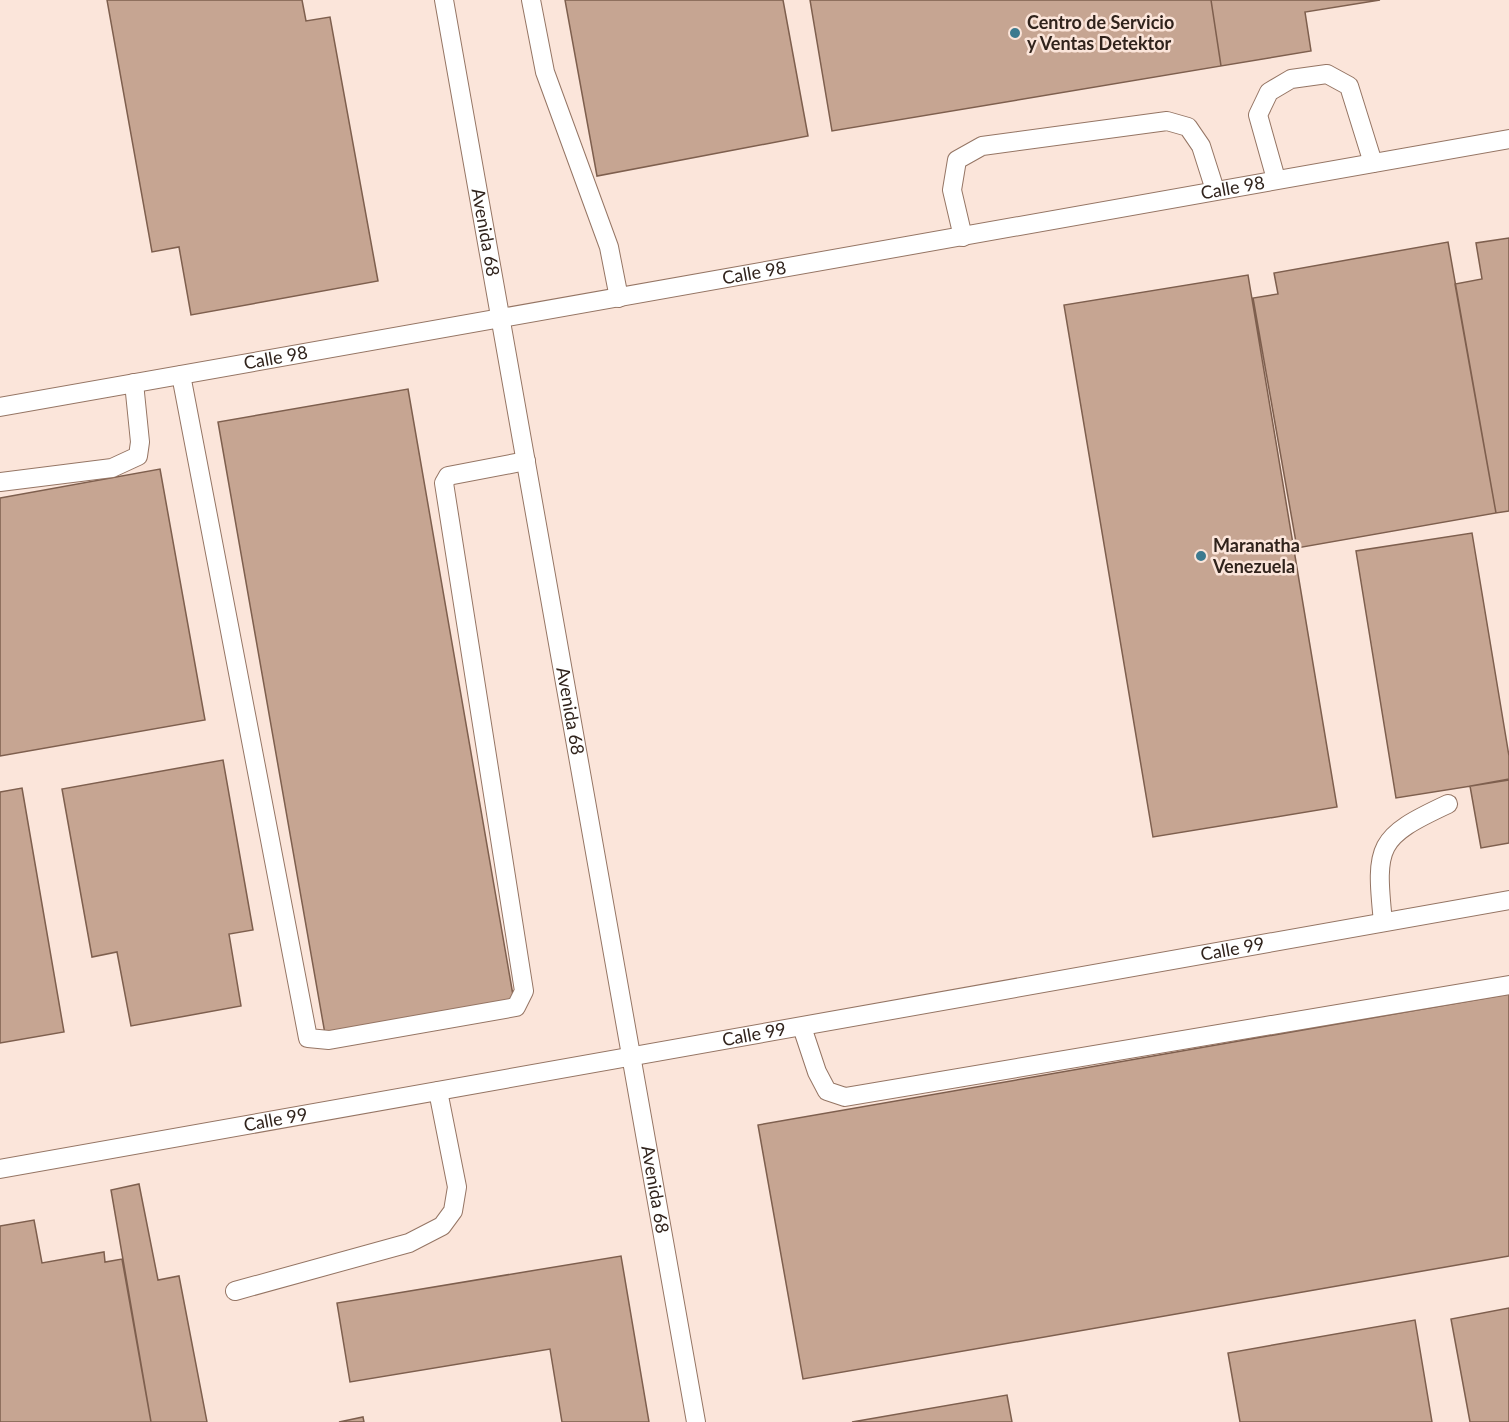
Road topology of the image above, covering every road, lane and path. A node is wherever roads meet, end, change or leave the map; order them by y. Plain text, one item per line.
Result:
1 (444, 0) edge
2 (531, 0) edge
3 (1509, 139) edge
4 (1373, 163) junction
5 (1276, 179) junction
6 (1215, 190) junction
7 (963, 237) junction
8 (619, 298) junction
9 (501, 318) junction
10 (181, 375) junction
11 (134, 383) junction
12 (0, 407) edge
13 (526, 461) junction
14 (0, 482) edge
15 (1448, 804) dead end
16 (1509, 900) edge
17 (1383, 922) junction
18 (1509, 985) edge
19 (802, 1027) junction
20 (632, 1057) junction
21 (438, 1091) junction
22 (0, 1169) edge
23 (236, 1291) dead end
24 (696, 1422) edge

1 - 9 lane, Avenida 68
2 - 8 lane
3 - 4 lane, Calle 98
4 - 5 lane, Calle 98
4 - 5 lane
5 - 6 lane, Calle 98
6 - 7 lane, Calle 98
6 - 7 lane
7 - 8 lane, Calle 98
8 - 9 lane, Calle 98
9 - 10 lane, Calle 98
9 - 13 lane, Avenida 68
10 - 11 lane, Calle 98
10 - 13 lane
11 - 12 lane, Calle 98
11 - 14 lane
13 - 20 lane, Avenida 68
15 - 17 lane
16 - 17 lane, Calle 99
17 - 19 lane, Calle 99
18 - 19 lane
19 - 20 lane, Calle 99
20 - 21 lane, Calle 99
20 - 24 lane, Avenida 68
21 - 22 lane, Calle 99
21 - 23 lane

